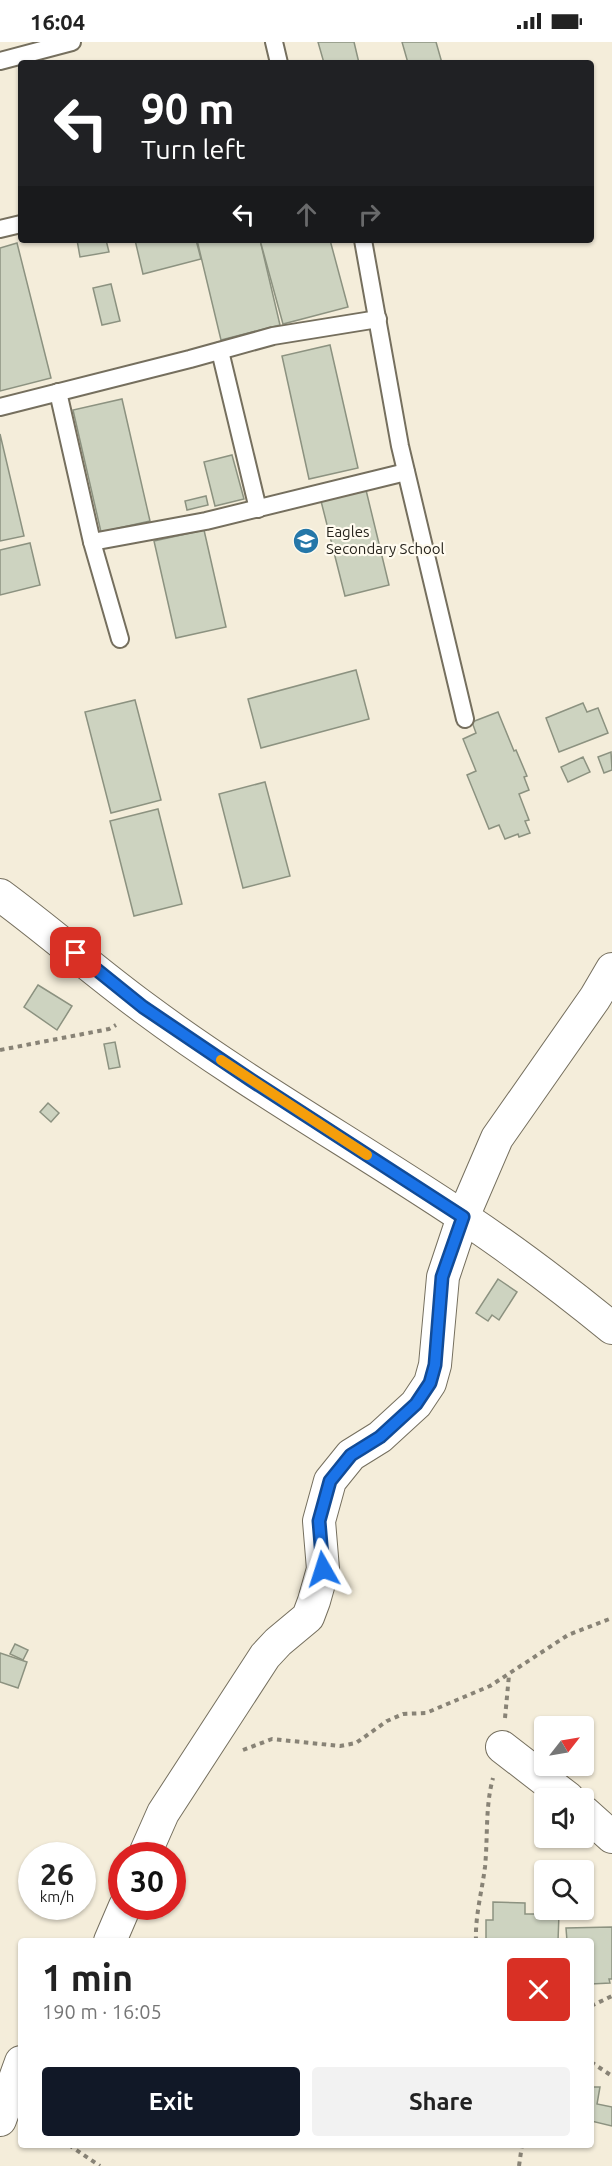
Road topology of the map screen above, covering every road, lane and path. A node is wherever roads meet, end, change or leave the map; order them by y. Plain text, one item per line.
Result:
1 (72, 42) edge
2 (274, 42) edge
3 (278, 60) edge
4 (0, 61) edge
5 (18, 225) edge
6 (0, 229) edge
7 (364, 243) edge
8 (378, 319) junction
9 (220, 351) junction
10 (58, 392) junction
11 (0, 407) edge
12 (406, 472) junction
13 (258, 509) junction
14 (92, 542) junction
15 (120, 639) dead end
16 (465, 719) dead end
17 (0, 895) edge
18 (612, 969) edge
19 (143, 1007) junction
20 (0, 1050) edge
21 (463, 1217) junction
22 (612, 1328) edge
23 (612, 1618) edge
24 (509, 1674) junction
25 (502, 1747) junction
26 (240, 1751) dead end
27 (555, 1788) edge
28 (594, 1821) edge
29 (612, 1837) edge
30 (150, 1842) edge
31 (119, 1920) edge
32 (111, 1938) edge
33 (476, 1938) edge
34 (612, 1996) edge
35 (594, 2005) edge
36 (594, 2064) edge
37 (18, 2070) edge
38 (612, 2076) edge
39 (0, 2121) edge
40 (73, 2148) edge
41 (522, 2148) edge
42 (100, 2166) edge
43 (519, 2166) edge

1 - 4 lane
2 - 3 lane
5 - 6 lane
7 - 8 lane
8 - 9 lane
8 - 12 lane
9 - 10 lane
9 - 13 lane
10 - 11 lane
10 - 14 lane
12 - 13 lane
12 - 16 lane
13 - 14 lane
14 - 15 lane
17 - 19 street
18 - 21 street
19 - 20 path
19 - 21 street
21 - 22 street
21 - 30 street
23 - 24 path
24 - 25 path
24 - 26 path
25 - 27 street
25 - 33 path
28 - 29 street
31 - 32 street
34 - 35 path
36 - 38 path
37 - 39 street
40 - 42 path
41 - 43 path

